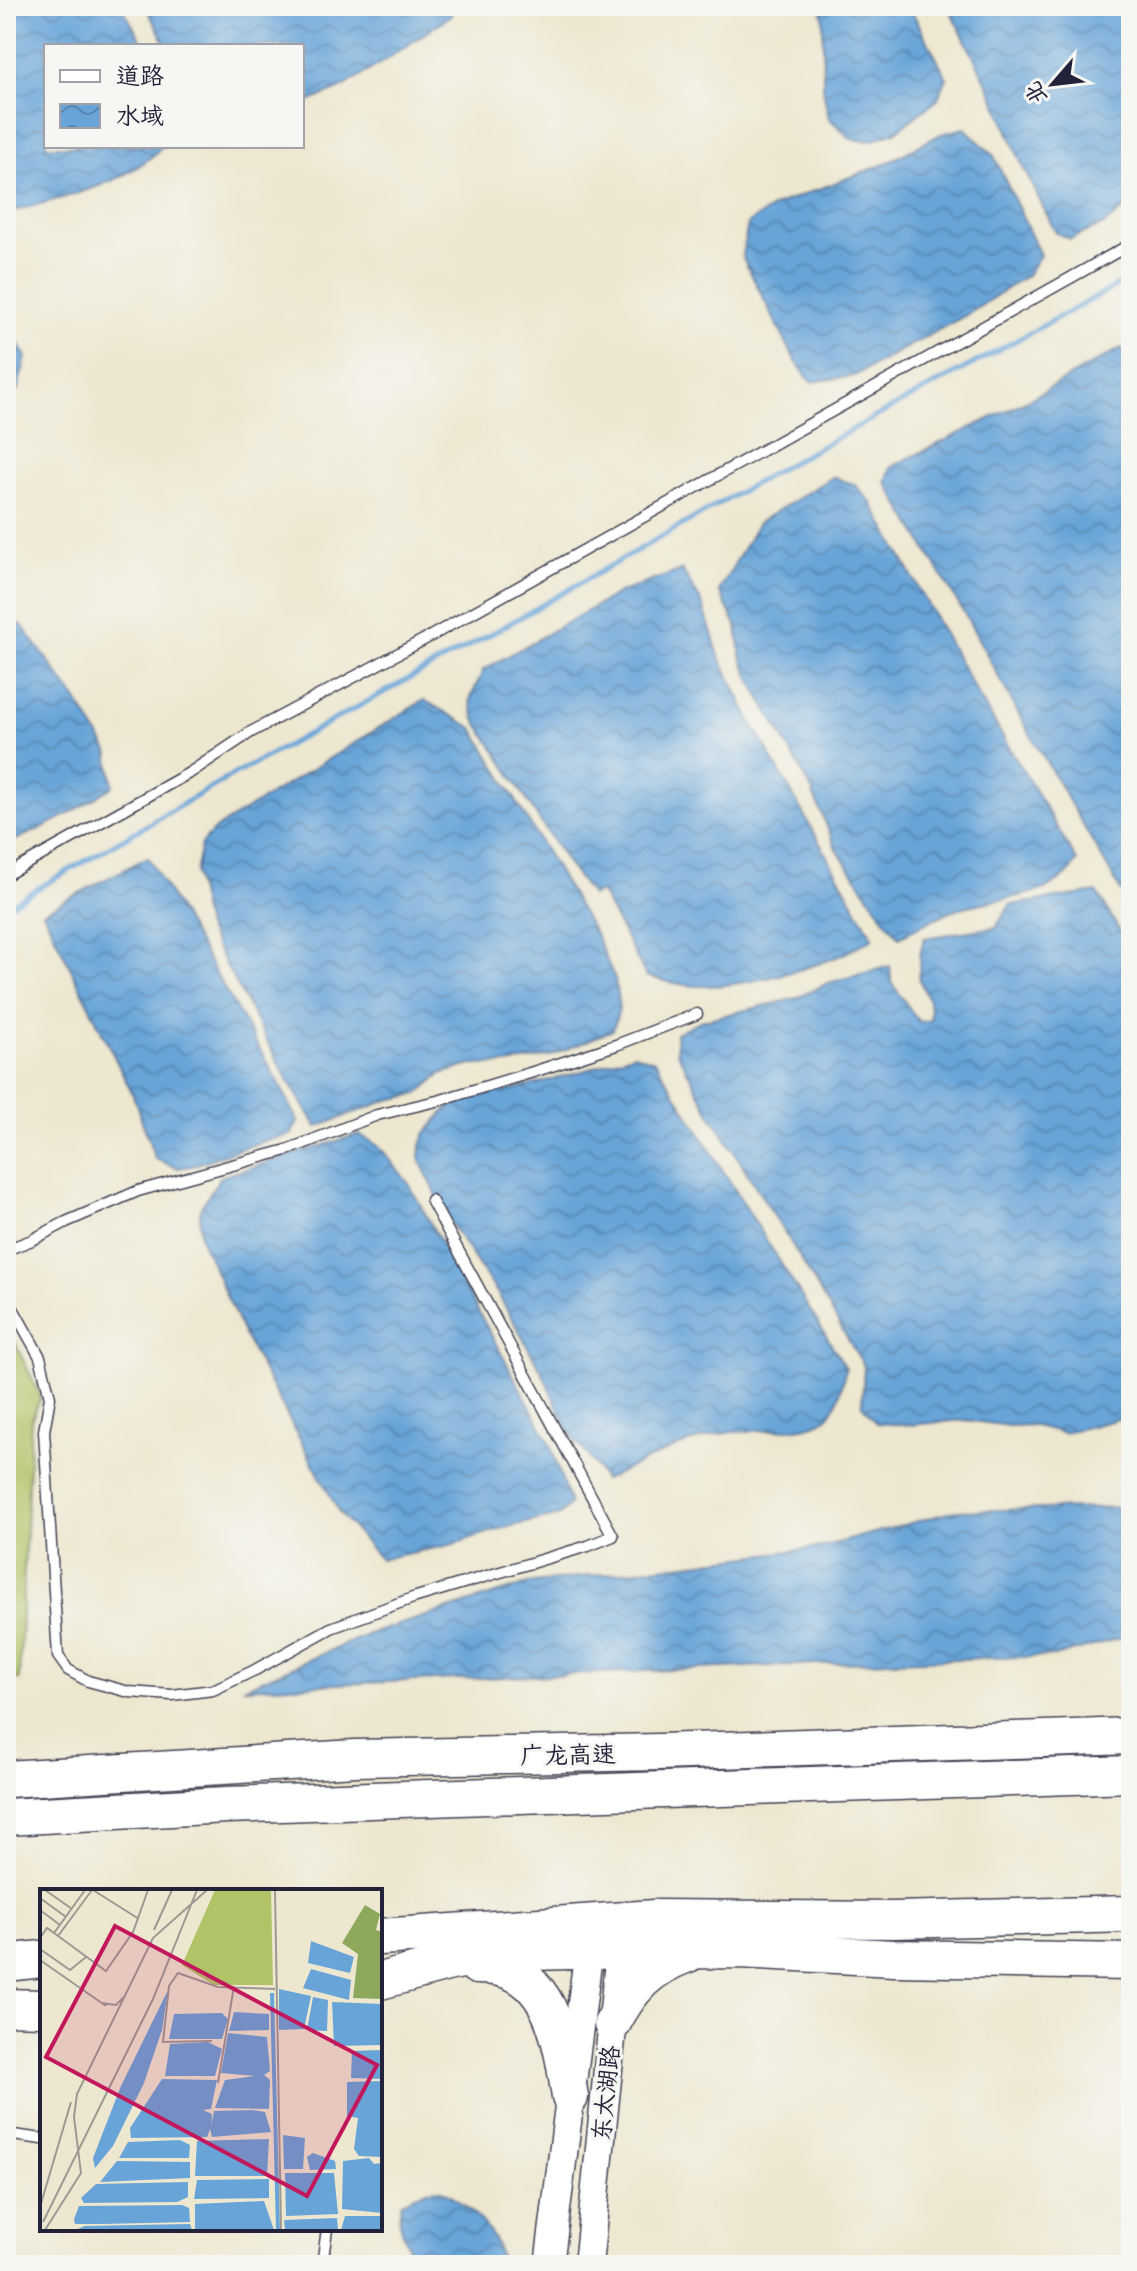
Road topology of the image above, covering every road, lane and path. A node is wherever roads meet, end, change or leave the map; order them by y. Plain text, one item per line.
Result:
1 (1131, 244) edge
2 (6, 875) edge
3 (697, 1014) dead end
4 (431, 1200) dead end
5 (6, 1250) edge
6 (6, 1296) edge
7 (1131, 1736) edge
8 (1131, 1774) edge
9 (6, 1779) edge
10 (6, 1817) edge
11 (1131, 1914) edge
12 (606, 1936) junction
13 (382, 1937) edge
14 (698, 1950) junction
15 (40, 1959) edge
16 (1131, 1962) edge
17 (6, 1963) edge
18 (447, 1963) junction
19 (382, 1980) edge
20 (6, 2007) edge
21 (40, 2008) edge
22 (612, 2024) junction
23 (570, 2097) junction
24 (6, 2134) edge
25 (40, 2139) edge
26 (560, 2175) junction
27 (597, 2178) junction
28 (327, 2231) edge
29 (322, 2265) edge
30 (549, 2265) edge
31 (588, 2265) edge

1 - 2 lane
3 - 5 lane
4 - 6 lane
7 - 9 highway, 广龙高速
8 - 10 highway, 广龙高速
11 - 12 highway
12 - 13 highway
12 - 14 highway
12 - 18 highway
12 - 22 main road, 东太湖路
12 - 23 main road, 东太湖路
14 - 16 highway
14 - 22 highway
15 - 17 highway
18 - 19 highway
18 - 23 highway
20 - 21 highway
22 - 27 main road, 东太湖路
23 - 26 main road, 东太湖路
24 - 25 lane
26 - 27 main road
26 - 30 main road, 东太湖路
27 - 31 main road, 东太湖路
28 - 29 lane

